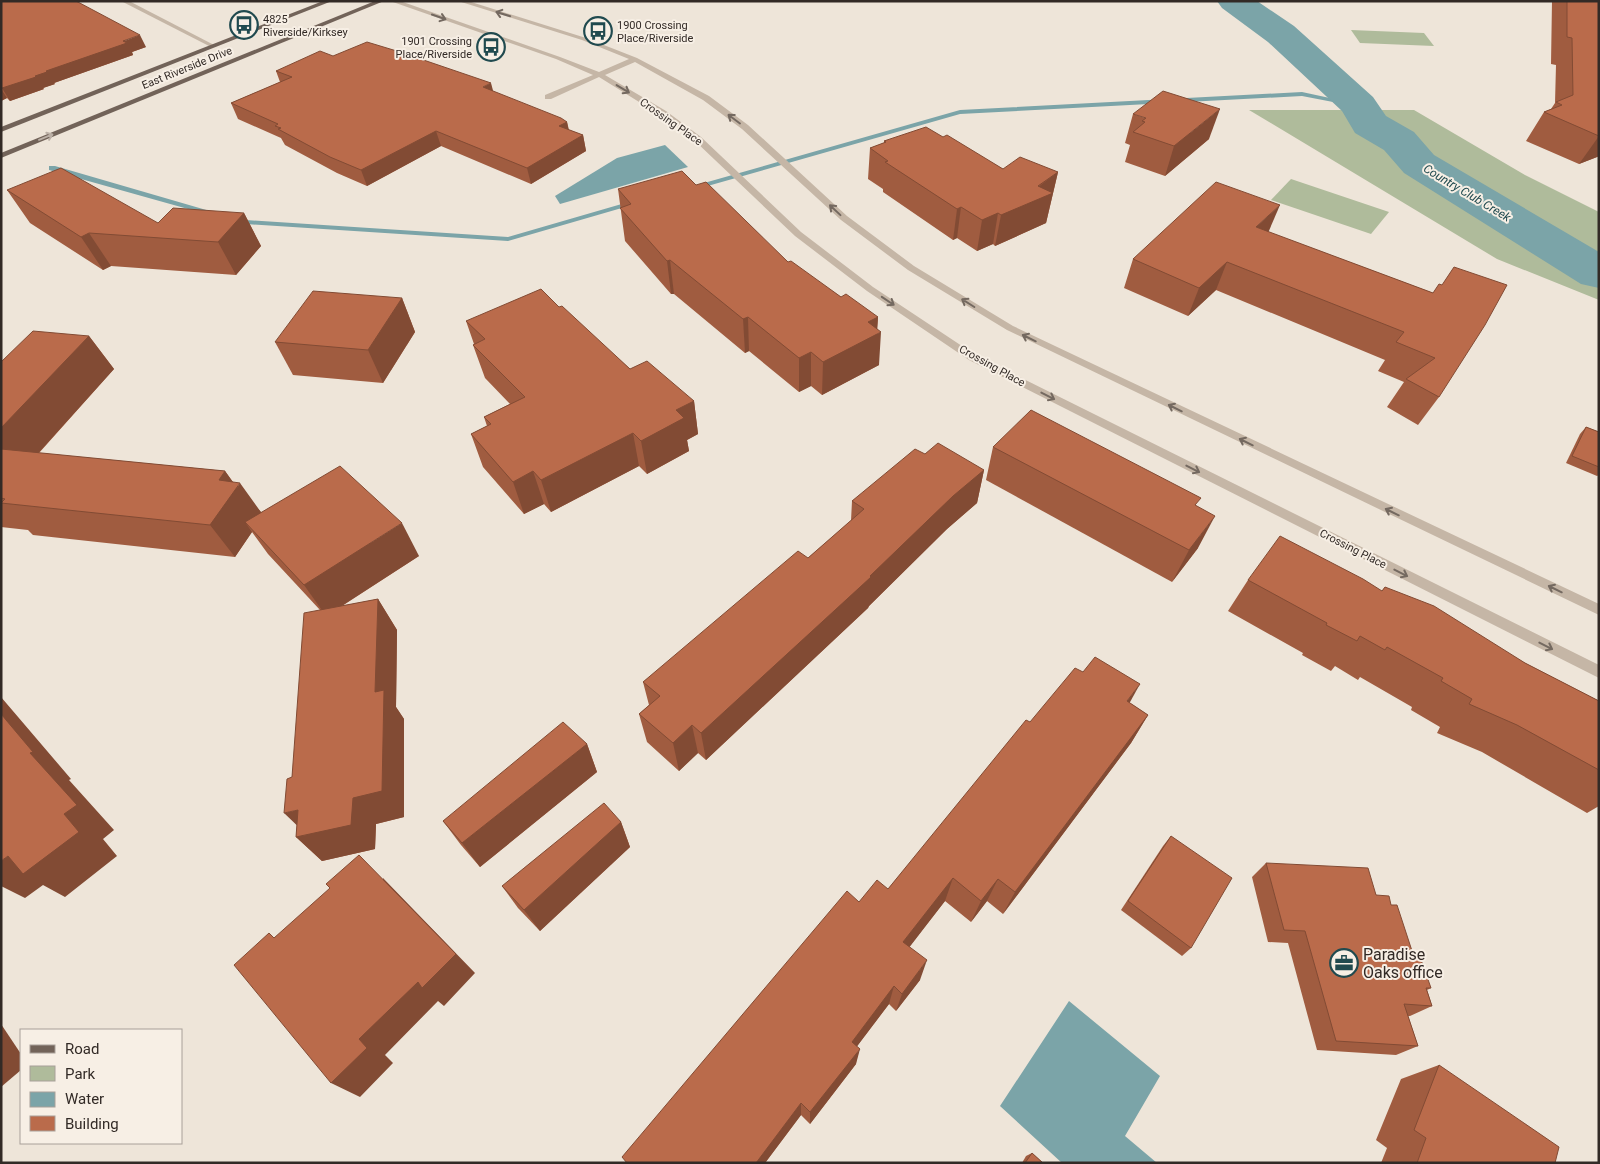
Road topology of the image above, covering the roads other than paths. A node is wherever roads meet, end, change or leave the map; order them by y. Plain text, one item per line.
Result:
1 (124, 1) edge
2 (329, 1) edge
3 (381, 1) edge
4 (393, 1) edge
5 (462, 1) edge
6 (214, 46) junction
7 (635, 60) junction
8 (600, 75) junction
9 (548, 97) dead end
10 (1, 130) edge
11 (1, 156) edge
12 (1599, 610) edge
13 (1599, 672) edge

1 - 6 street
2 - 6 main road, East Riverside Drive
11 -> 3 main road, East Riverside Drive
4 -> 8 street, Crossing Place
7 -> 5 street
6 - 10 main road, East Riverside Drive
7 - 8 street
12 -> 7 street
8 - 9 street
8 -> 13 street, Crossing Place

